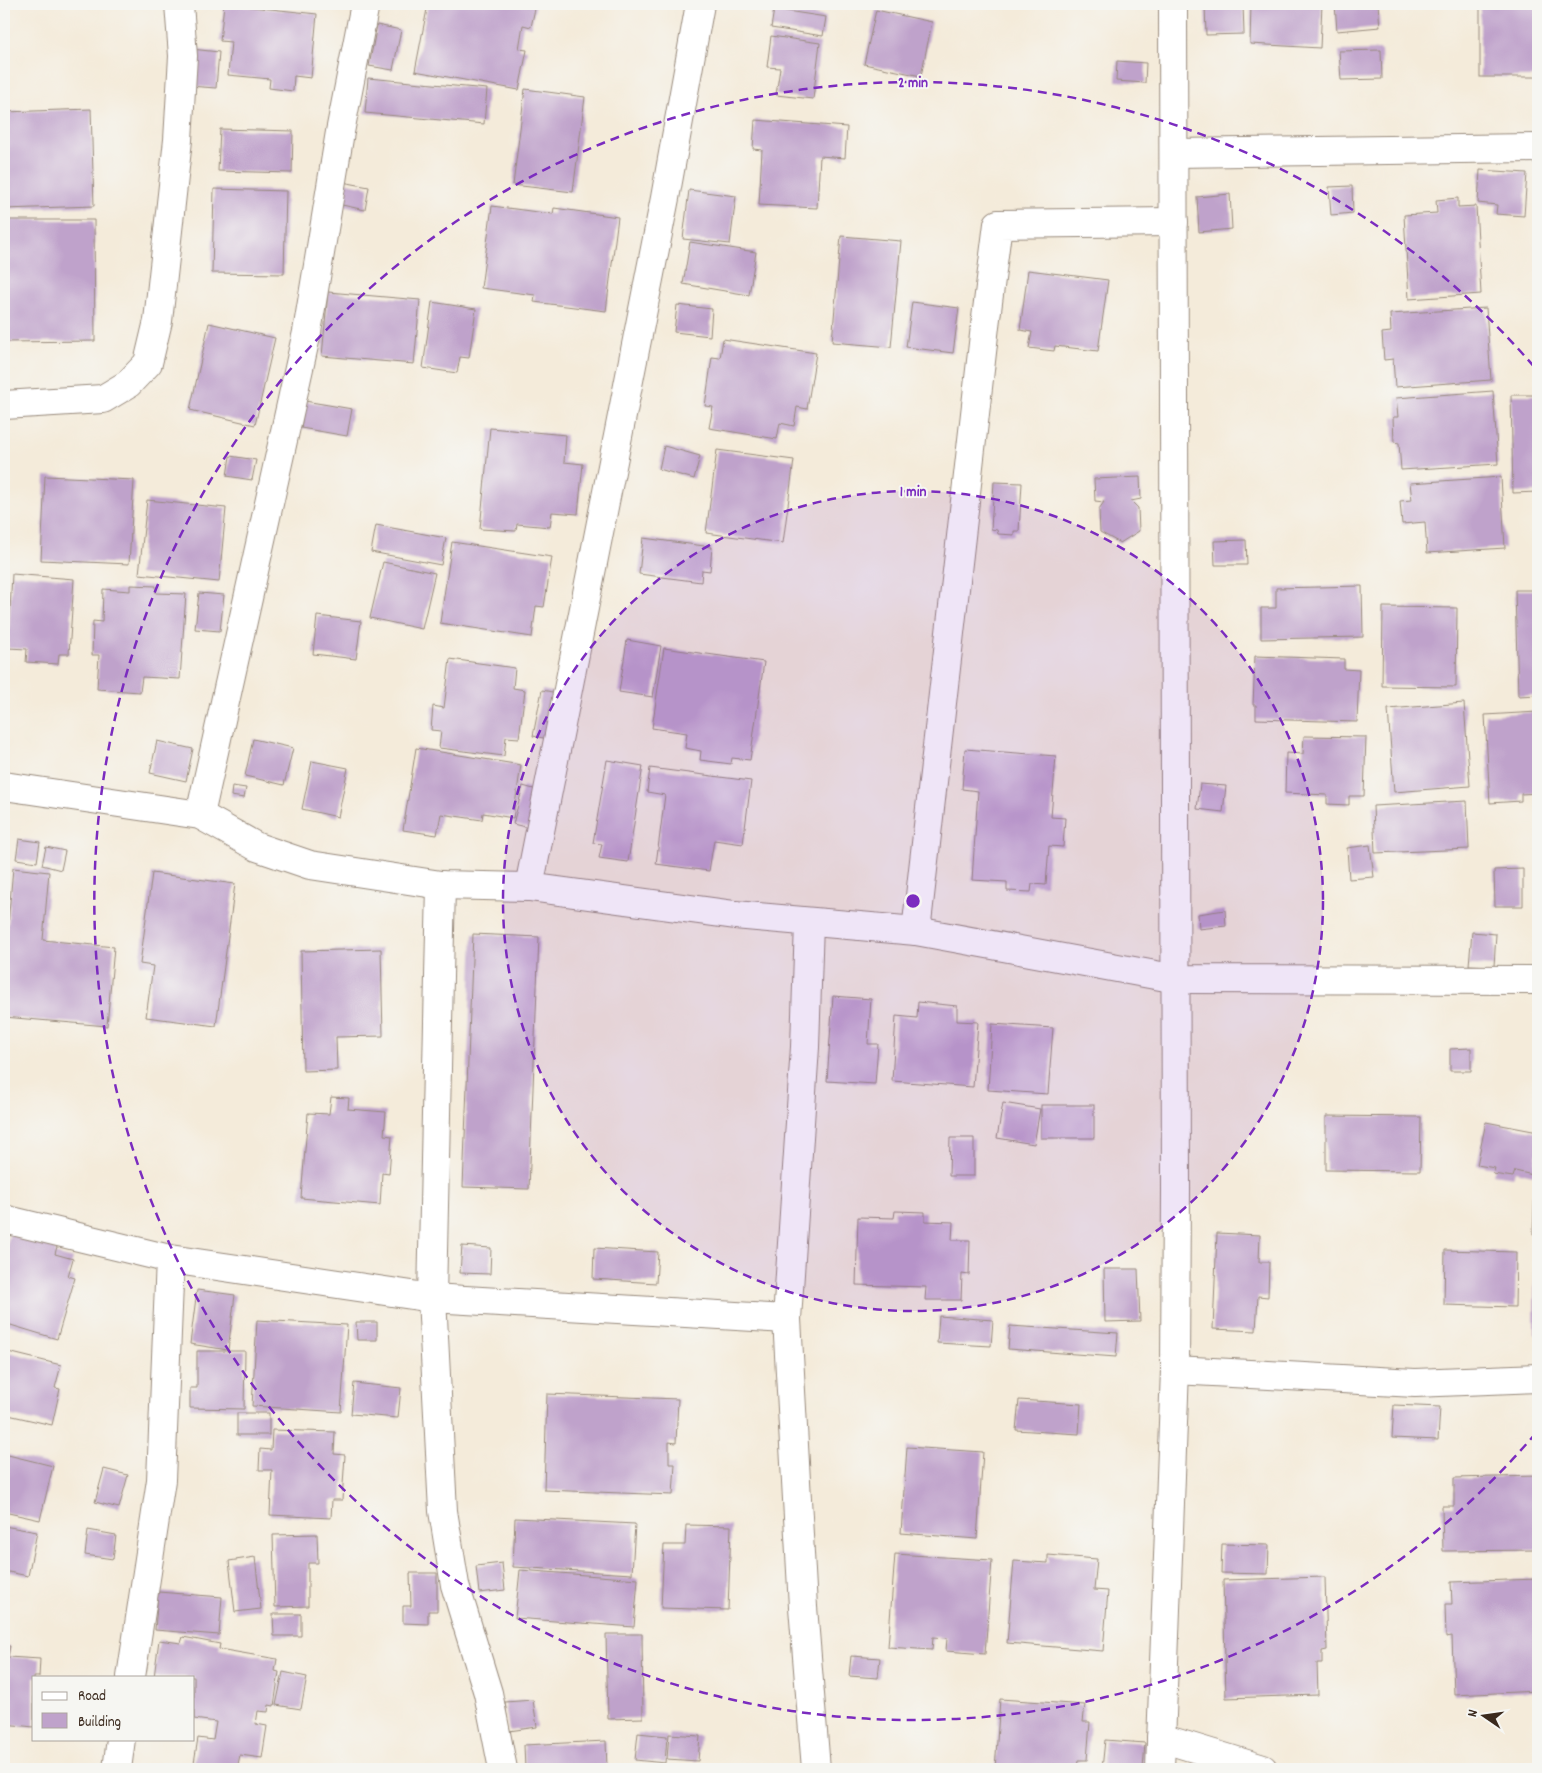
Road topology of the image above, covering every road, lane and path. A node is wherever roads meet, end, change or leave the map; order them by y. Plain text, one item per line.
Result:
1 (179, 4) edge
2 (365, 4) edge
3 (700, 4) edge
4 (1173, 4) edge
5 (1538, 148) edge
6 (1175, 153) junction
7 (1174, 222) junction
8 (4, 405) edge
9 (4, 786) edge
10 (200, 815) junction
11 (441, 885) junction
12 (529, 887) junction
13 (809, 922) junction
14 (916, 931) junction
15 (1177, 979) junction
16 (1538, 980) edge
17 (4, 1219) edge
18 (170, 1259) junction
19 (432, 1298) junction
20 (787, 1319) junction
21 (1175, 1370) junction
22 (1538, 1378) edge
23 (131, 1676) edge
24 (1161, 1738) junction
25 (121, 1740) edge
26 (117, 1769) edge
27 (503, 1769) edge
28 (816, 1769) edge
29 (1160, 1769) edge
30 (1263, 1769) edge

1 - 8 street
2 - 10 street
3 - 12 street
4 - 6 street
5 - 6 street
6 - 7 street
7 - 14 street
7 - 15 street
9 - 10 street
10 - 11 street
11 - 12 street
11 - 19 street
12 - 13 street
13 - 14 street
13 - 20 street
14 - 15 street
15 - 16 street
15 - 21 street
17 - 18 street
18 - 19 street
18 - 23 street
19 - 20 street
19 - 27 street
20 - 28 street
21 - 22 street
21 - 24 street
24 - 29 street
24 - 30 street
25 - 26 street

